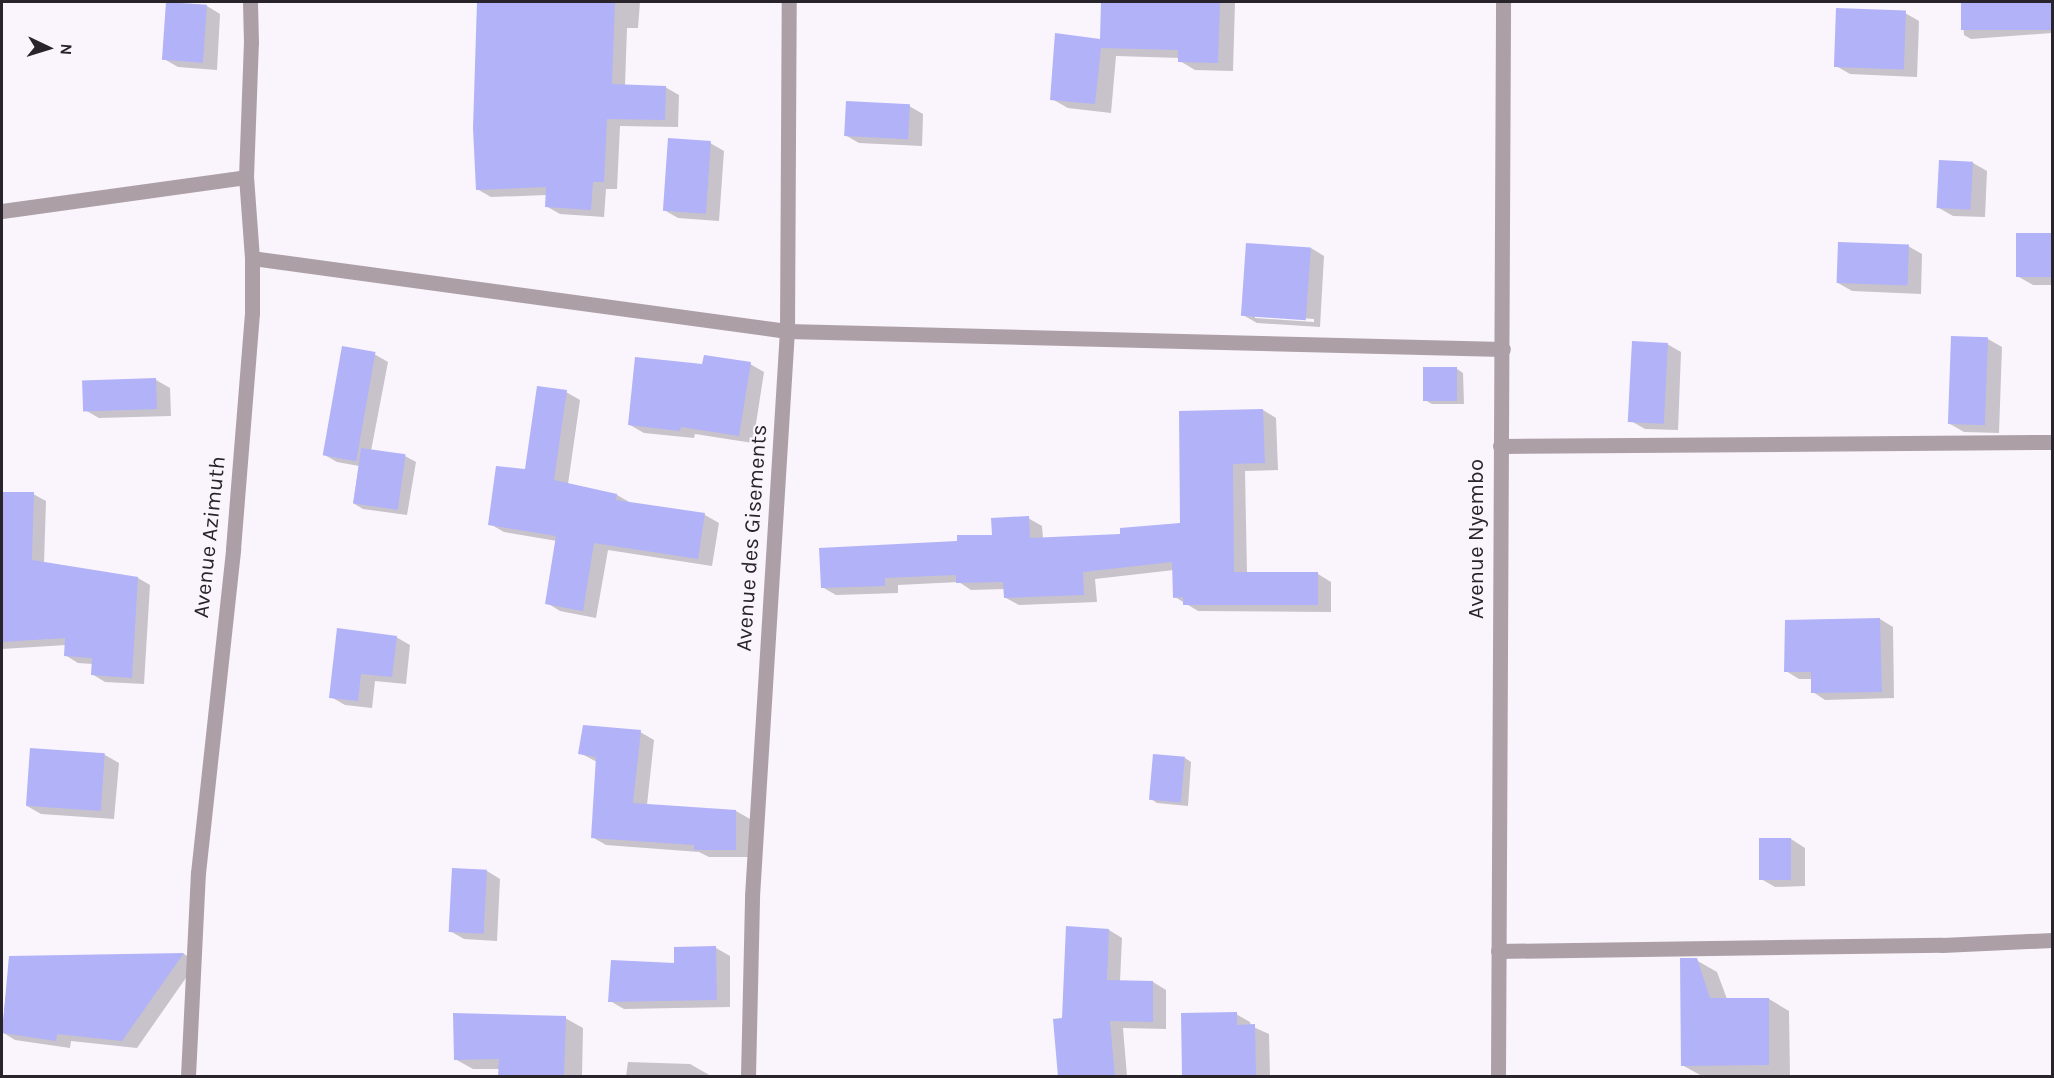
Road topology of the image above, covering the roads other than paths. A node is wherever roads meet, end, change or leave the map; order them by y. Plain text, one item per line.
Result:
1 (250, 2) edge
2 (789, 2) edge
3 (1503, 2) edge
4 (246, 177) junction
5 (2, 211) edge
6 (252, 258) junction
7 (788, 331) junction
8 (1503, 349) junction
9 (2052, 442) edge
10 (1500, 446) junction
11 (2052, 940) edge
12 (1498, 951) junction
13 (188, 1077) edge
14 (748, 1077) edge
15 (1498, 1077) edge

1 - 4 street, Avenue Azimuth
2 - 7 street, Avenue des Gisements
3 - 8 street, Avenue Nyembo
4 - 5 street
4 - 6 street, Avenue Azimuth
6 - 7 street
6 - 13 street, Avenue Azimuth
7 - 8 street
7 - 14 street, Avenue des Gisements
8 - 10 street, Avenue Nyembo
9 - 10 street
10 - 12 street, Avenue Nyembo
11 - 12 street
12 - 15 street, Avenue Nyembo

